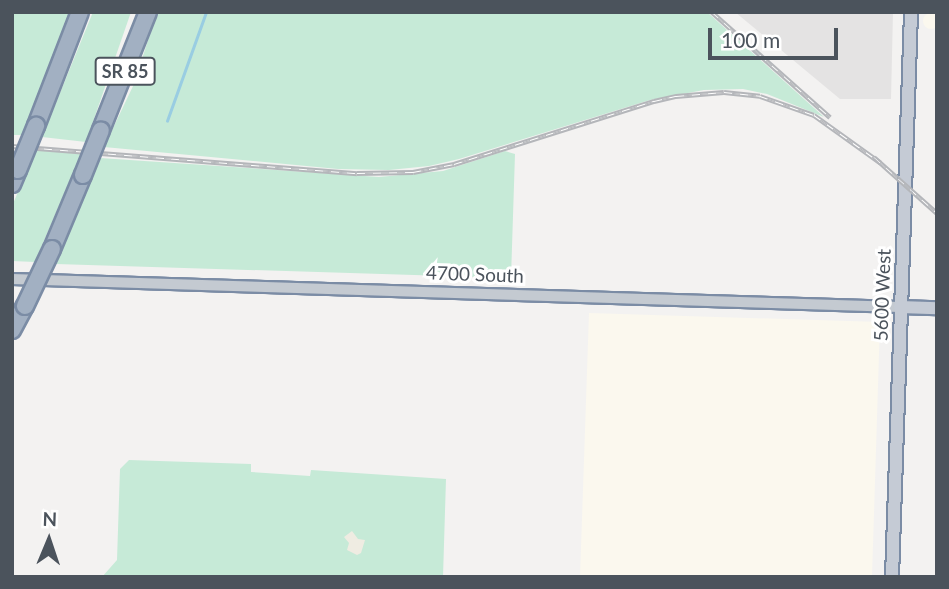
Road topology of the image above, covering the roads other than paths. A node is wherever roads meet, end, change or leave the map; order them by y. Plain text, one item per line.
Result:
1 (80, 12) edge
2 (148, 12) edge
3 (910, 13) edge
4 (15, 177) edge
5 (12, 279) edge
6 (900, 307) junction
7 (937, 308) edge
8 (12, 330) edge
9 (892, 577) edge

1 - 4 highway, SR 85, bridge
2 - 8 highway, SR 85, bridge
3 - 6 main road, 5600 West
5 - 6 street, 4700 South
6 - 7 main road, 4700 South
6 - 9 main road, 5600 West

